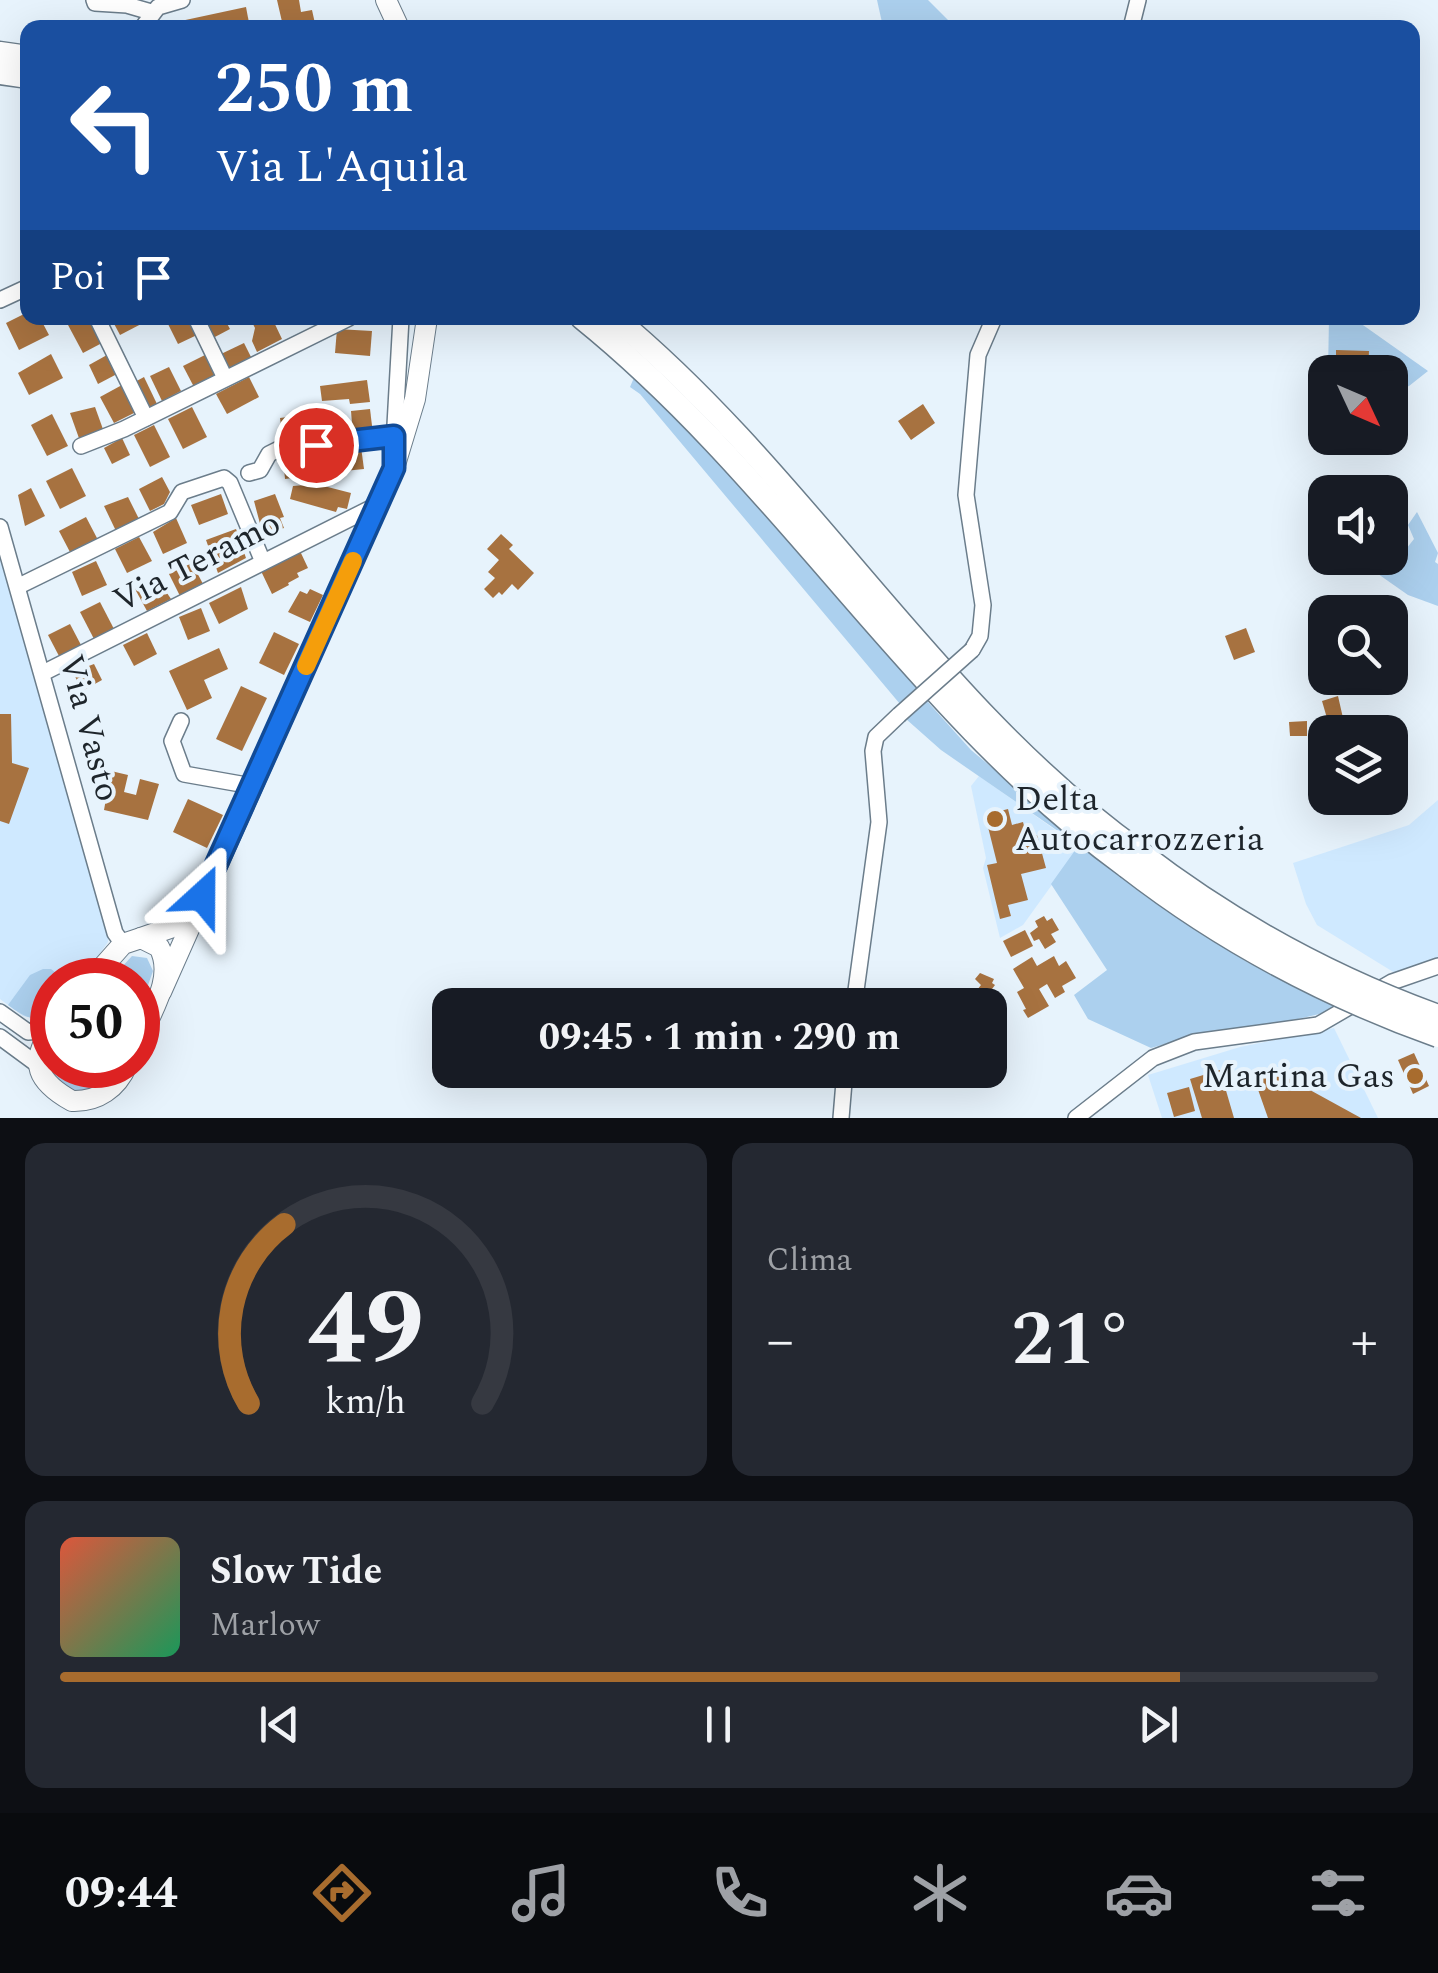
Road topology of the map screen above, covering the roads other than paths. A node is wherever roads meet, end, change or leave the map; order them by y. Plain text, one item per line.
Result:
1 (94, 0) edge
2 (182, 0) edge
3 (151, 12) junction
4 (146, 20) edge
5 (100, 325) edge
6 (199, 325) edge
7 (335, 325) edge
8 (401, 325) edge
9 (426, 325) edge
10 (590, 325) edge
11 (622, 325) edge
12 (991, 325) edge
13 (225, 378) junction
14 (146, 418) junction
15 (394, 436) junction
16 (81, 446) dead end
17 (394, 468) junction
18 (249, 473) dead end
19 (379, 504) junction
20 (0, 526) edge
21 (263, 562) junction
22 (19, 586) junction
23 (43, 674) junction
24 (181, 720) dead end
25 (252, 786) junction
26 (1133, 860) junction
27 (202, 896) junction
28 (132, 941) junction
29 (114, 958) edge
30 (1438, 966) edge
31 (856, 988) edge
32 (161, 992) joint
33 (0, 1012) edge
34 (1438, 1016) edge
35 (30, 1032) edge
36 (1438, 1036) edge
37 (0, 1037) edge
38 (30, 1059) edge
39 (106, 1088) edge
40 (115, 1088) edge
41 (844, 1088) edge
42 (52, 1089) joint
43 (76, 1118) edge
44 (99, 1118) edge
45 (841, 1118) edge
46 (1076, 1118) edge

1 - 3 street
2 - 3 street
3 - 4 street
5 - 14 street
6 - 13 street
7 - 13 street
8 - 15 street
9 - 17 main road
10 - 26 highway
11 - 26 highway
12 - 31 street, bridge
13 - 14 street
14 - 16 street
15 - 17 street
15 - 18 street
17 - 19 main road
19 - 21 street, Via Teramo
19 - 25 main road
20 - 22 street, Via Vasto
21 - 22 street
21 - 23 street, Via Teramo
22 - 23 street, Via Vasto
23 - 28 street, Via Vasto
24 - 25 street
25 - 27 main road
26 - 34 highway, bridge
26 - 36 highway, bridge
27 - 28 main road
27 - 32 main road
28 - 29 main road
28 - 32 main road
30 - 46 street
33 - 35 street
37 - 38 street
39 - 42 main road
40 - 44 main road
41 - 45 street
42 - 43 main road

